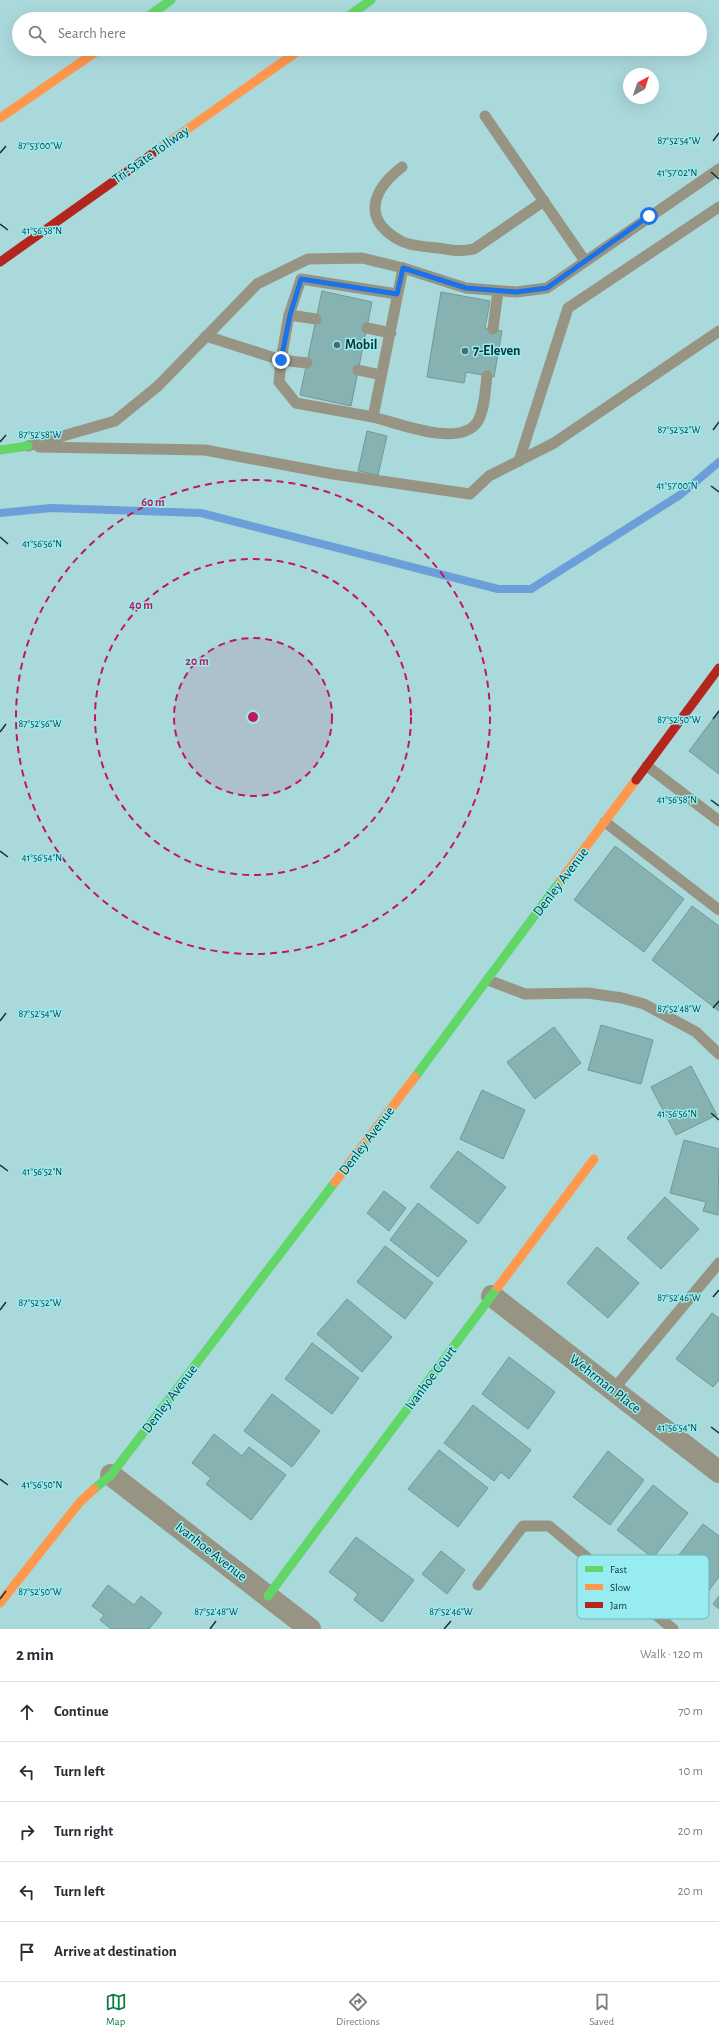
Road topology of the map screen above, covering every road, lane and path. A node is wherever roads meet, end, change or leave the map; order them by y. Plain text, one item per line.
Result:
1 (171, 0) edge
2 (371, 0) edge
3 (154, 12) edge
4 (354, 12) edge
5 (90, 56) edge
6 (291, 56) edge
7 (485, 116) dead end
8 (0, 118) edge
9 (402, 167) dead end
10 (719, 169) edge
11 (544, 201) junction
12 (719, 207) edge
13 (585, 261) junction
14 (0, 262) edge
15 (403, 268) junction
16 (498, 291) junction
17 (397, 294) junction
18 (290, 315) junction
19 (316, 319) dead end
20 (367, 328) dead end
21 (493, 329) dead end
22 (719, 331) edge
23 (391, 333) junction
24 (206, 336) junction
25 (281, 360) junction
26 (307, 363) dead end
27 (358, 370) dead end
28 (381, 375) junction
29 (488, 376) dead end
30 (373, 417) junction
31 (28, 446) junction
32 (0, 450) edge
33 (519, 460) junction
34 (719, 668) edge
35 (647, 766) junction
36 (719, 821) edge
37 (605, 822) junction
38 (719, 910) edge
39 (488, 980) junction
40 (719, 1054) edge
41 (594, 1159) dead end
42 (719, 1263) edge
43 (492, 1296) junction
44 (612, 1390) junction
45 (719, 1472) edge
46 (111, 1475) junction
47 (583, 1555) edge
48 (478, 1585) dead end
49 (268, 1596) junction
50 (0, 1603) edge
51 (661, 1619) edge
52 (310, 1629) edge
53 (673, 1629) edge

1 - 3 main road
2 - 4 main road
5 - 8 main road
6 - 14 main road, Tri-State Tollway
7 - 11 lane
9 - 11 lane
10 - 13 lane
11 - 13 lane
12 - 33 lane
13 - 16 lane
15 - 16 lane
15 - 17 lane
15 - 24 lane
16 - 21 lane
17 - 18 lane
17 - 23 lane
18 - 19 lane
18 - 25 lane
20 - 23 lane
22 - 33 lane
23 - 28 lane
24 - 25 lane
24 - 31 lane
25 - 26 lane
25 - 30 lane
27 - 28 lane
28 - 30 lane
29 - 30 lane
31 - 32 main road
31 - 33 lane
34 - 35 main road, Denley Avenue
35 - 36 lane
35 - 37 main road, Denley Avenue
37 - 38 lane
37 - 39 main road, Denley Avenue
39 - 40 lane
39 - 46 main road, Denley Avenue
41 - 43 main road, Ivanhoe Court
42 - 44 lane
43 - 44 street, Wehrman Place
43 - 49 main road, Ivanhoe Court
44 - 45 street, Wehrman Place
46 - 49 street, Ivanhoe Avenue
46 - 50 main road, Denley Avenue
47 - 48 lane
49 - 52 street, Ivanhoe Avenue
51 - 53 lane

